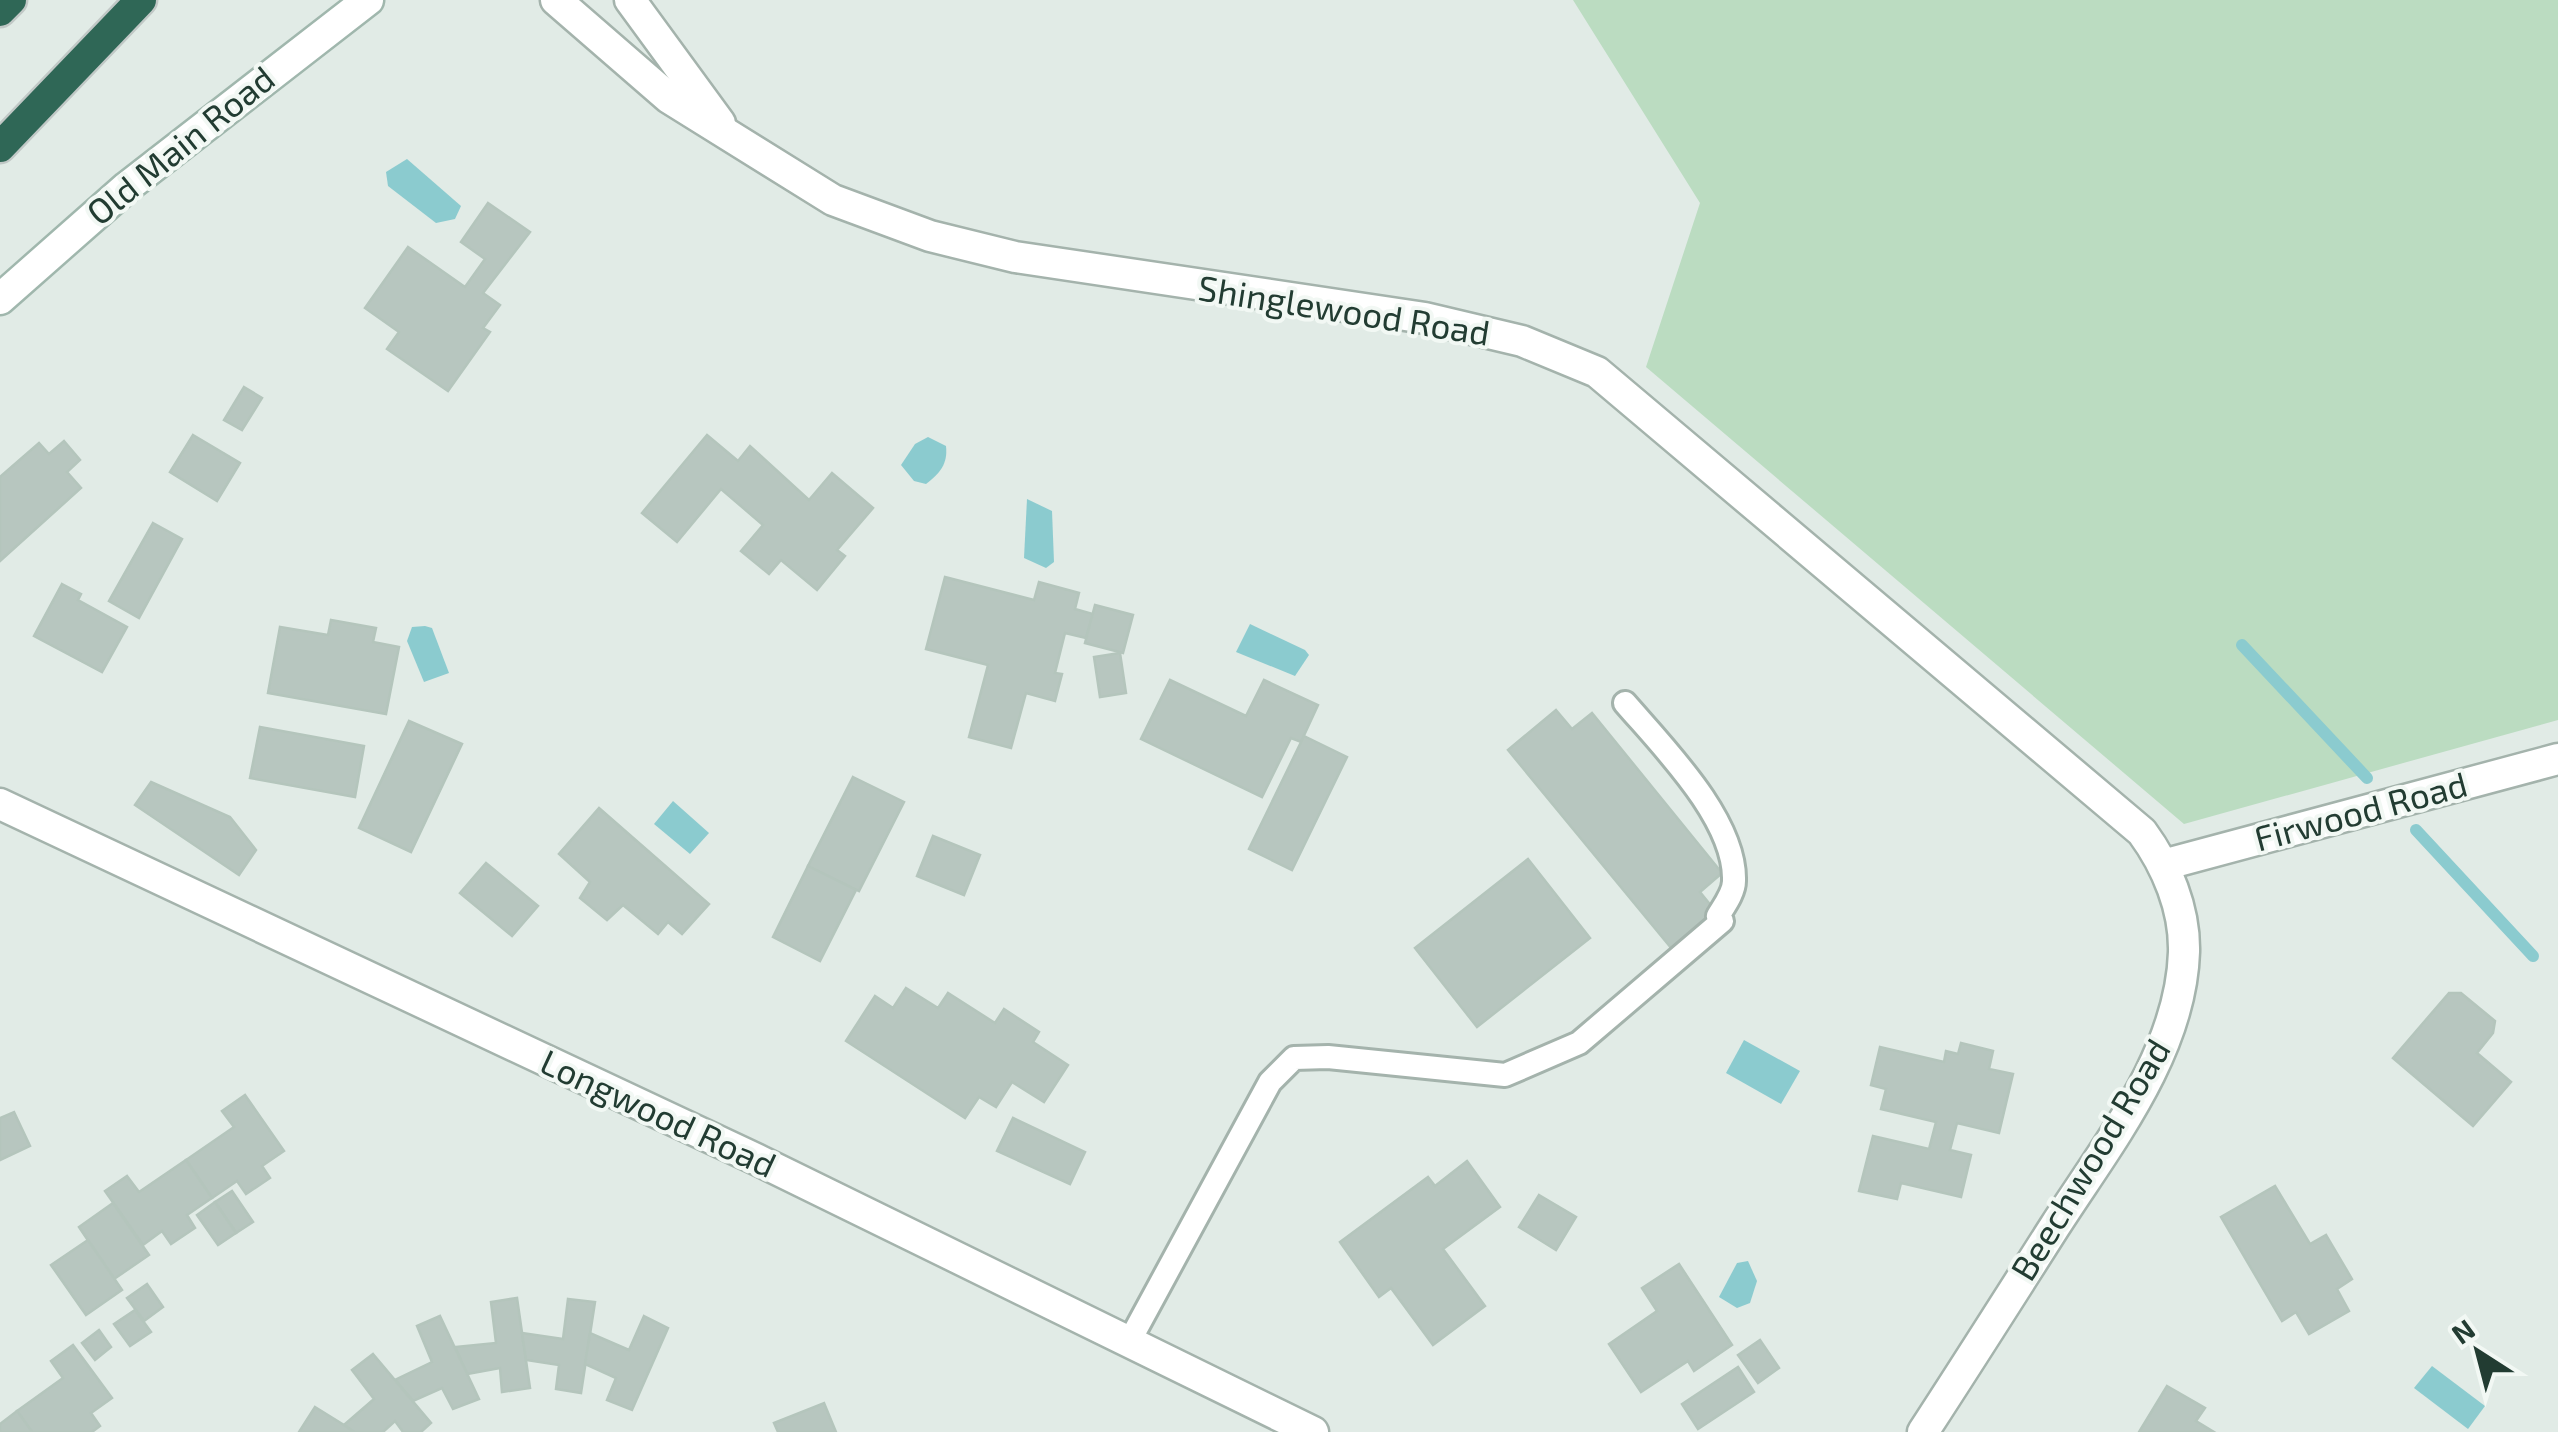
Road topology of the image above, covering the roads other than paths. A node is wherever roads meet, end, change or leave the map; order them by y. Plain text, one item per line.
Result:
1 (11, 0) edge
2 (141, 0) edge
3 (368, 0) edge
4 (556, 0) edge
5 (630, 0) edge
6 (0, 12) edge
7 (725, 129) junction
8 (0, 146) edge
9 (0, 299) edge
10 (1625, 703) dead end
11 (2558, 759) edge
12 (0, 804) edge
13 (2163, 866) junction
14 (1129, 1342) junction
15 (1313, 1432) edge
16 (1923, 1432) edge

1 - 6 highway
2 - 8 highway
3 - 9 street, Old Main Road
4 - 7 street, Shinglewood Road
5 - 7 street, Shinglewood Road
7 - 13 street, Shinglewood Road
10 - 14 lane
11 - 13 street, Firwood Road
12 - 14 street, Longwood Road
13 - 16 street, Beechwood Road
14 - 15 street, Longwood Road

